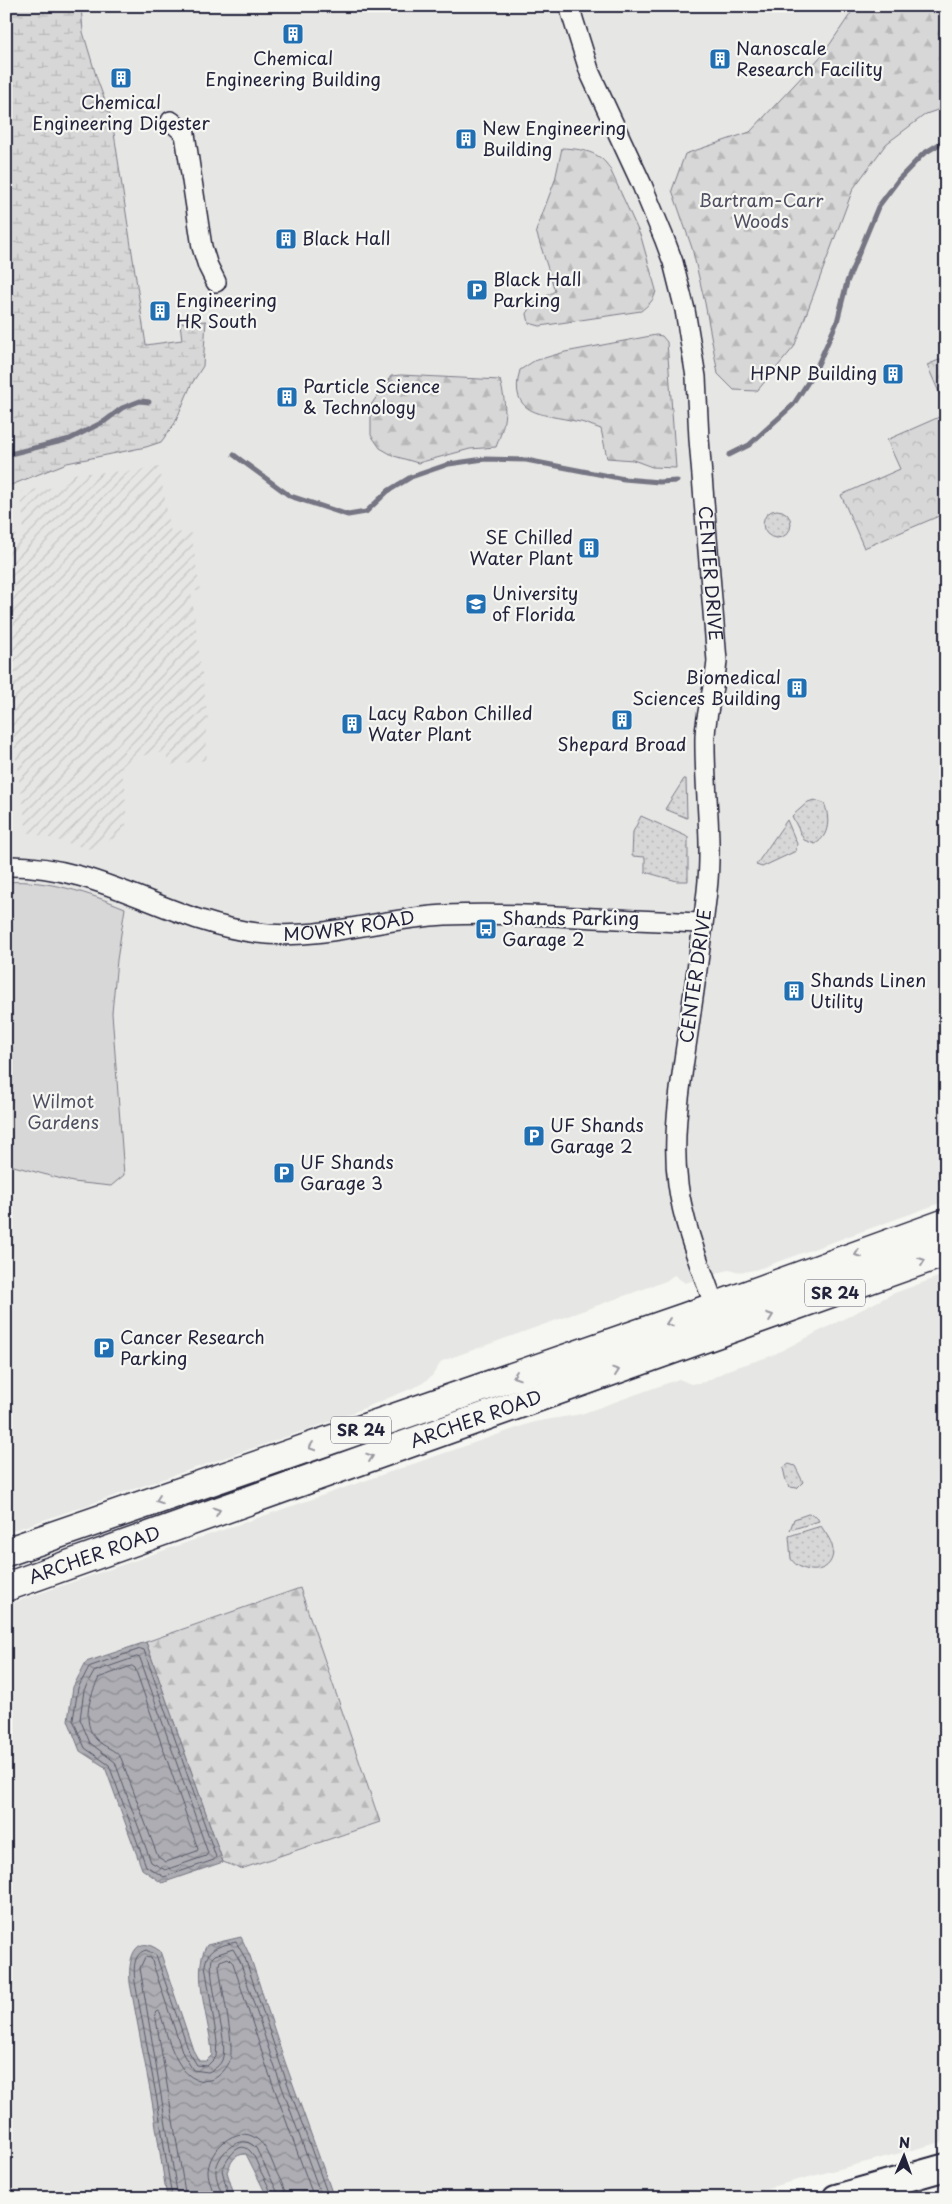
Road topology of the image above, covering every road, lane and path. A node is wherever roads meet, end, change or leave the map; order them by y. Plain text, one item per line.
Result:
1 (569, 6) edge
2 (170, 121) dead end
3 (216, 282) dead end
4 (6, 866) edge
5 (702, 923) junction
6 (946, 1222) edge
7 (946, 1252) edge
8 (715, 1306) junction
9 (724, 1333) junction
10 (6, 1552) edge
11 (6, 1587) edge
12 (946, 2167) edge
13 (836, 2198) edge

1 - 5 street, CENTER DRIVE
2 - 3 street
4 - 5 street, MOWRY ROAD
5 - 8 street, CENTER DRIVE
6 -> 8 main road, ARCHER ROAD / SR 24
9 -> 7 main road, ARCHER ROAD / SR 24
8 - 9 street, CENTER DRIVE
8 -> 10 main road, ARCHER ROAD / SR 24
11 -> 9 main road, ARCHER ROAD / SR 24
12 - 13 main road

